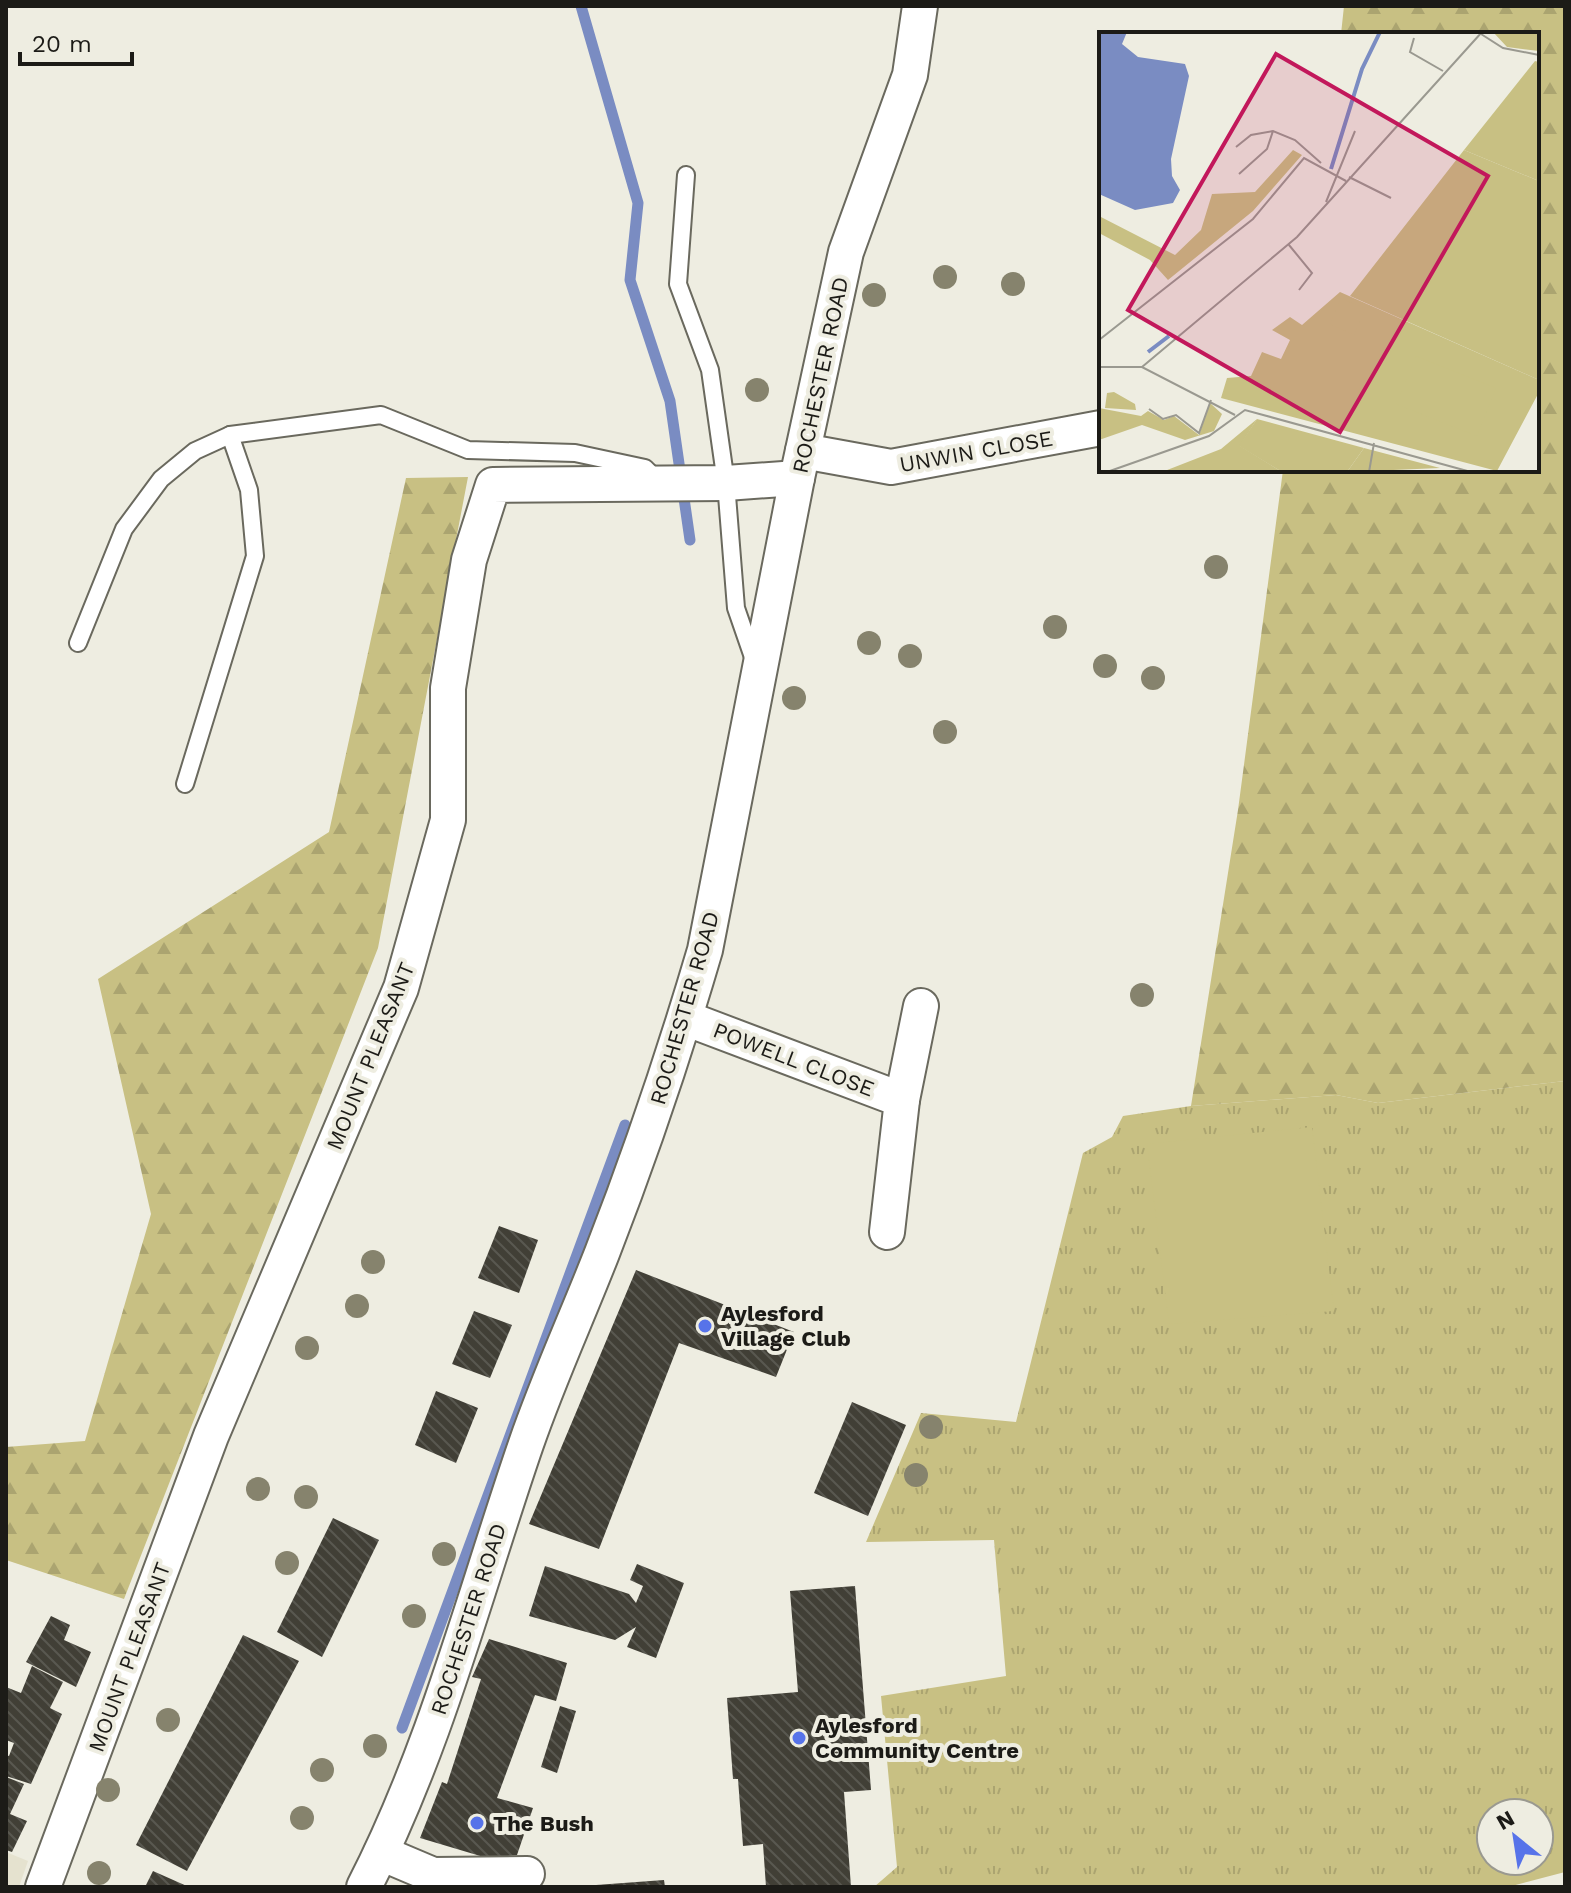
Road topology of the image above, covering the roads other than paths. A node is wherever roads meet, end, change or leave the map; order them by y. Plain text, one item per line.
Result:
1 (920, 6) edge
2 (686, 175) dead end
3 (1099, 428) edge
4 (230, 435) junction
5 (800, 465) junction
6 (673, 482) junction
7 (726, 483) junction
8 (78, 643) dead end
9 (759, 676) junction
10 (185, 784) dead end
11 (921, 1006) dead end
12 (685, 1018) junction
13 (902, 1100) junction
14 (887, 1232) dead end
15 (381, 1853) junction
16 (527, 1874) dead end
17 (43, 1887) edge
18 (364, 1887) edge

1 - 5 street, ROCHESTER ROAD
2 - 7 lane
3 - 5 street, UNWIN CLOSE
4 - 6 lane
4 - 8 lane
4 - 10 lane
5 - 7 street, MOUNT PLEASANT
5 - 9 street, ROCHESTER ROAD
6 - 7 street, MOUNT PLEASANT
6 - 17 street, MOUNT PLEASANT
7 - 9 lane
9 - 12 street, ROCHESTER ROAD
11 - 13 street, POWELL CLOSE
12 - 13 street, POWELL CLOSE
12 - 15 street, ROCHESTER ROAD
13 - 14 street, POWELL CLOSE
15 - 16 street
15 - 18 street, ROCHESTER ROAD

